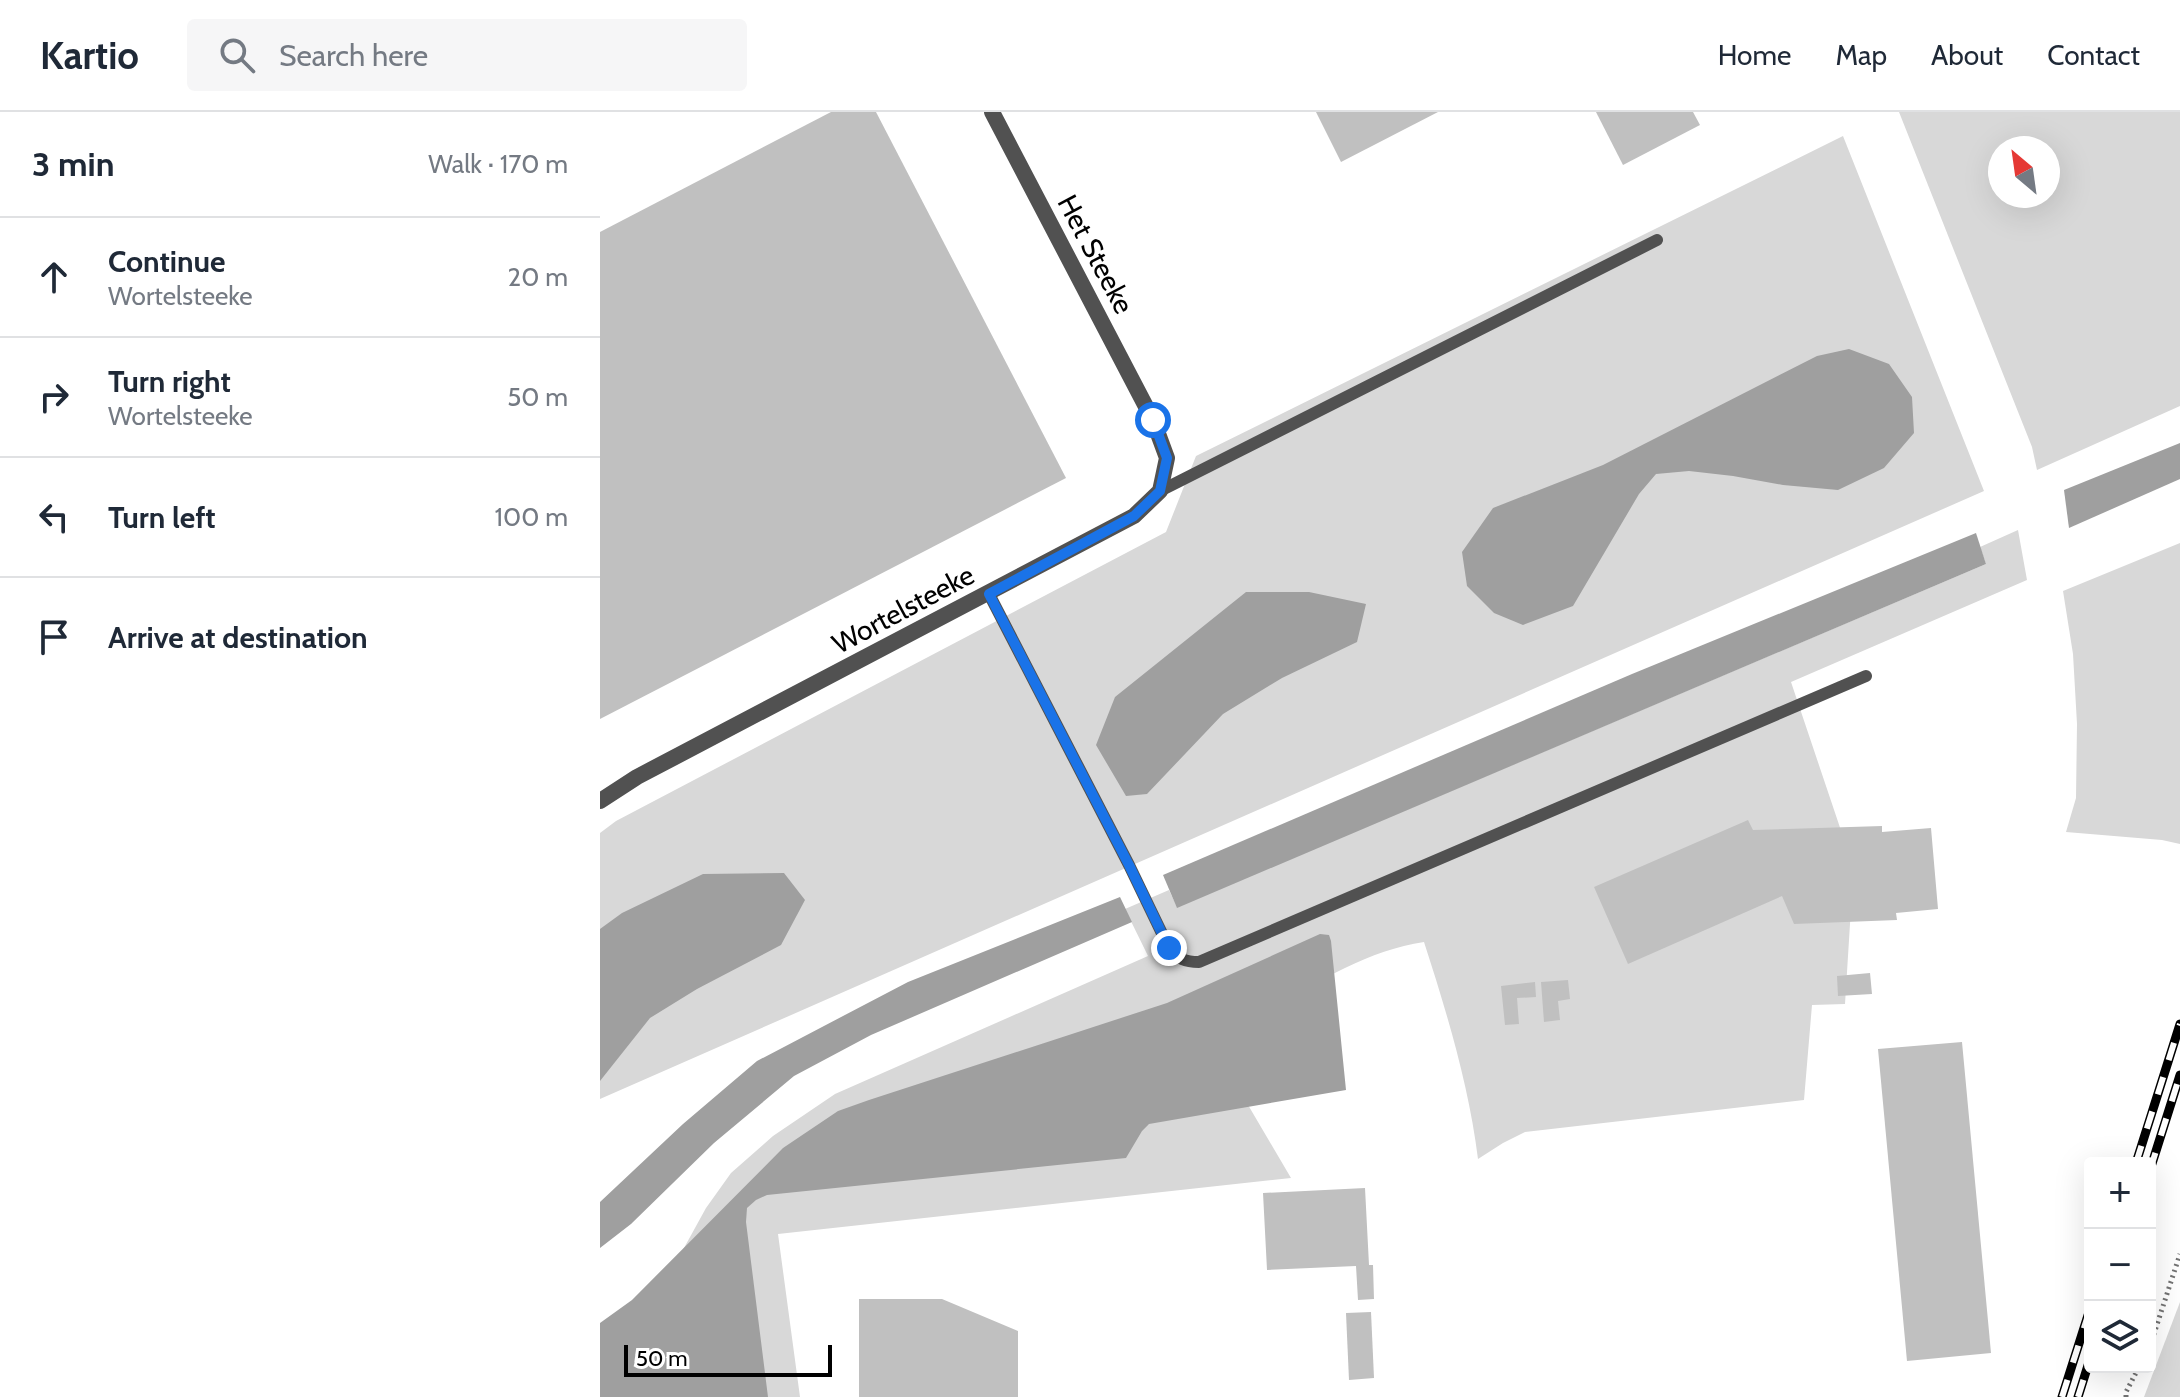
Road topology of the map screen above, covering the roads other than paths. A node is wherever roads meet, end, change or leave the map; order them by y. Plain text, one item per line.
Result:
1 (992, 112) edge
2 (1657, 240) dead end
3 (1160, 491) junction
4 (989, 594) junction
5 (1866, 676) dead end
6 (600, 801) edge

1 - 3 street, Het Steeke
2 - 3 lane
3 - 4 street, Wortelsteeke
4 - 5 lane
4 - 6 street, Wortelsteeke

